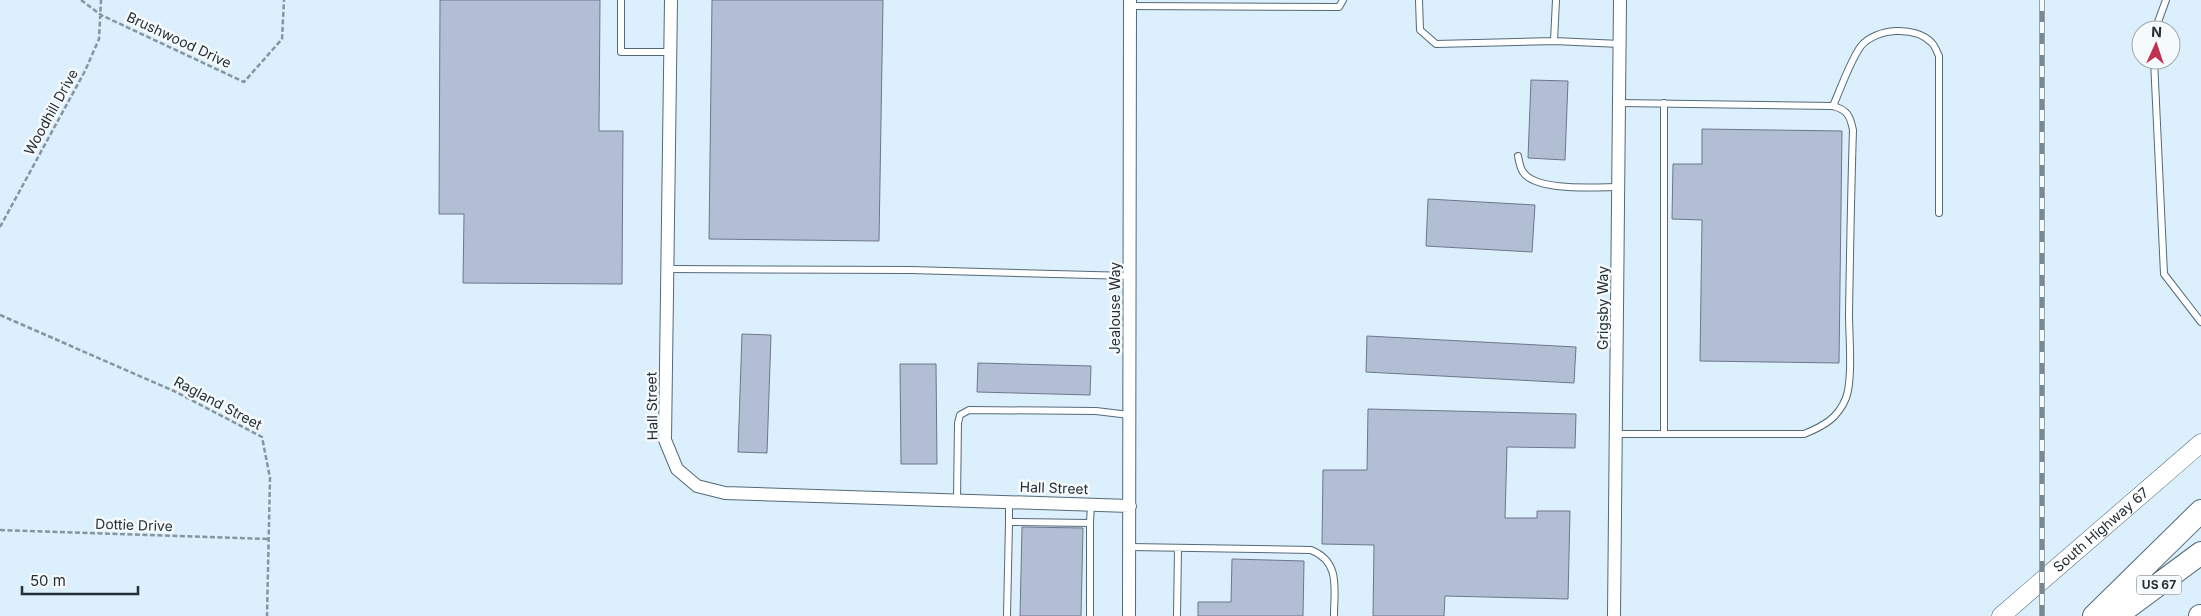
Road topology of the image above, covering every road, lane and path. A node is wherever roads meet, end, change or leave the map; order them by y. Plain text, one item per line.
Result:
1 (81, 0) edge
2 (101, 0) edge
3 (284, 0) edge
4 (621, 0) edge
5 (672, 0) edge
6 (1343, 0) edge
7 (1419, 0) edge
8 (1556, 0) edge
9 (1620, 0) edge
10 (2166, 0) edge
11 (1130, 3) edge
12 (100, 15) junction
13 (2159, 20) edge
14 (1554, 41) junction
15 (1620, 44) junction
16 (671, 52) junction
17 (2154, 70) edge
18 (1619, 102) junction
19 (1664, 103) junction
20 (1832, 106) junction
21 (1518, 156) dead end
22 (1619, 187) junction
23 (1939, 213) dead end
24 (0, 227) edge
25 (668, 269) junction
26 (1130, 276) junction
27 (0, 315) edge
28 (2201, 322) edge
29 (1130, 415) junction
30 (1617, 434) junction
31 (1664, 434) junction
32 (2201, 443) edge
33 (957, 500) junction
34 (1009, 502) junction
35 (1091, 504) junction
36 (1130, 506) junction
37 (2201, 511) edge
38 (1009, 522) junction
39 (1090, 523) junction
40 (0, 530) edge
41 (268, 539) junction
42 (1130, 548) junction
43 (1178, 548) junction
44 (2201, 553) edge
45 (267, 616) edge
46 (1007, 616) edge
47 (1090, 616) edge
48 (1129, 616) edge
49 (1177, 616) edge
50 (1334, 616) edge
51 (1614, 616) edge
52 (2001, 616) edge
53 (2094, 616) edge
54 (2116, 616) edge

1 - 12 path, Brushwood Drive
2 - 12 path, Woodhill Drive
3 - 12 path, Brushwood Drive
4 - 16 lane
5 - 16 street, Hall Street
6 - 11 lane
7 - 14 lane
8 - 14 lane
9 - 15 street, Grigsby Way
10 - 13 lane
11 - 26 street, Jealouse Way
12 - 24 path, Woodhill Drive
14 - 15 lane
15 - 18 street, Grigsby Way
16 - 25 street, Hall Street
17 - 28 lane
18 - 19 lane
18 - 22 street, Grigsby Way
19 - 20 lane
19 - 31 lane
20 - 23 lane
20 - 31 lane
21 - 22 lane
22 - 30 street, Grigsby Way
25 - 26 lane
25 - 33 street, Hall Street
26 - 29 street, Jealouse Way
27 - 41 path, Ragland Street
29 - 33 lane
29 - 36 street, Jealouse Way
30 - 31 lane
30 - 51 street, Grigsby Way
32 - 52 main road, South Highway 67
33 - 34 street, Hall Street
34 - 35 street, Hall Street
34 - 38 lane
35 - 36 street, Hall Street
35 - 39 lane
36 - 42 street, Jealouse Way
37 - 53 highway
38 - 39 lane
38 - 46 lane
39 - 47 lane
40 - 41 path, Dottie Drive
41 - 45 path, Ragland Street
42 - 43 lane
42 - 48 street, Jealouse Way
43 - 49 lane
43 - 50 lane
44 - 54 highway, US 67

